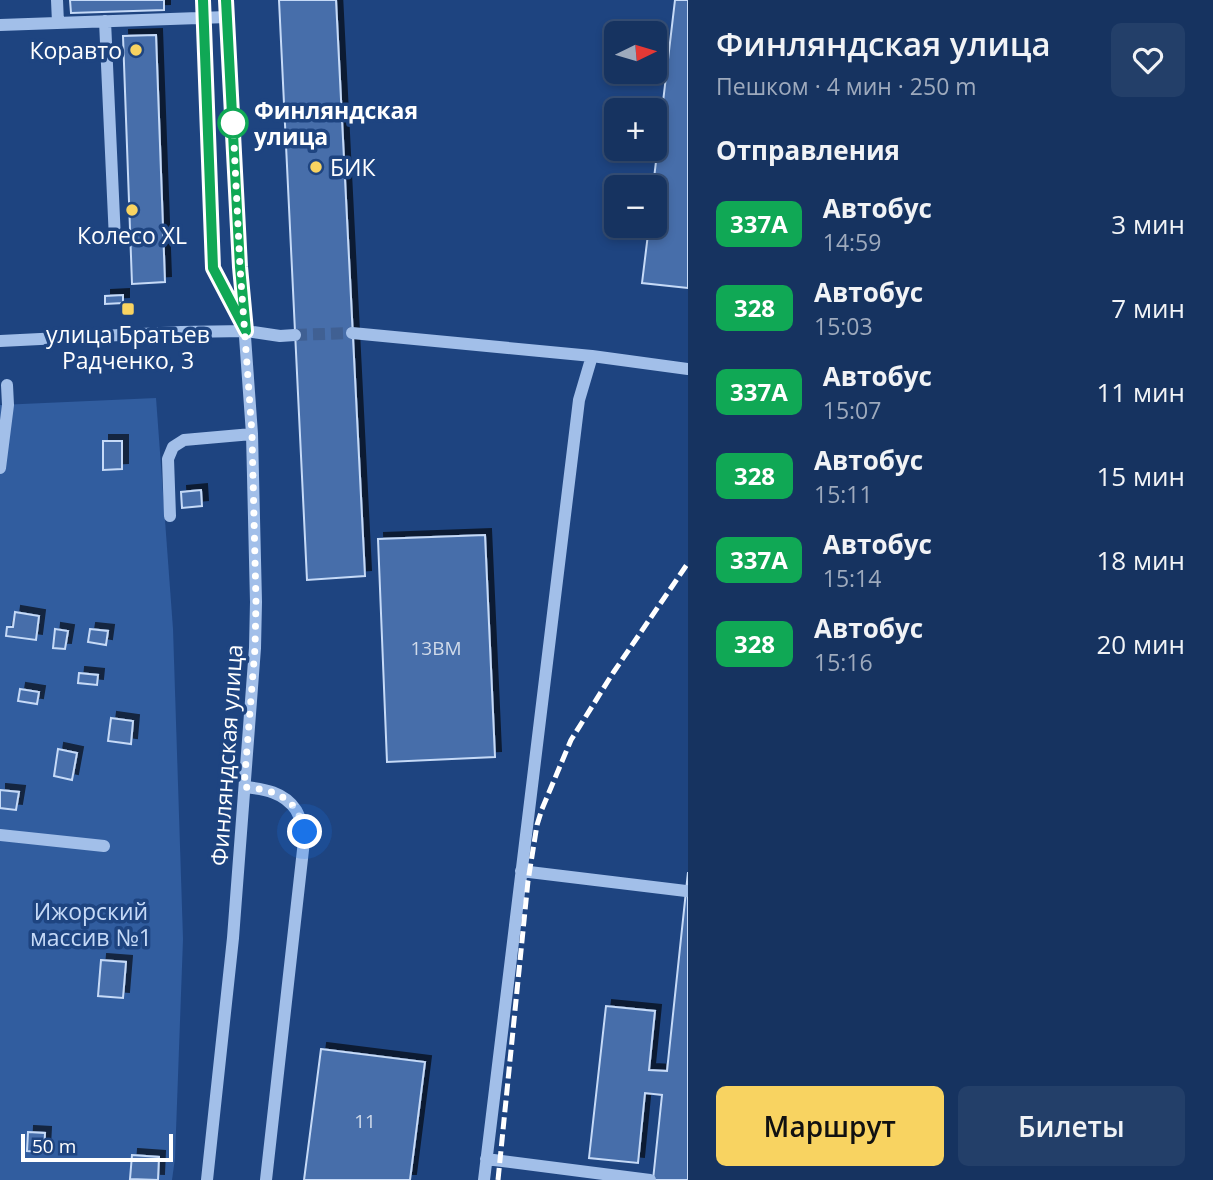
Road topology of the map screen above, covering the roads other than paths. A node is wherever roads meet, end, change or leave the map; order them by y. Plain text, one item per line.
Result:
1 (57, 0) edge
2 (203, 0) edge
3 (226, 0) edge
4 (227, 17) junction
5 (203, 18) junction
6 (106, 22) junction
7 (58, 23) junction
8 (0, 25) edge
9 (115, 240) dead end
10 (246, 331) junction
11 (352, 333) tunnel mouth
12 (295, 335) tunnel mouth
13 (0, 341) edge
14 (592, 356) junction
15 (688, 369) edge
16 (7, 384) dead end
17 (252, 434) junction
18 (0, 468) edge
19 (170, 516) dead end
20 (244, 787) junction
21 (0, 835) edge
22 (104, 846) dead end
23 (522, 871) junction
24 (686, 891) dead end
25 (486, 1159) junction
26 (207, 1180) edge
27 (266, 1180) edge
28 (484, 1180) edge
29 (650, 1180) edge

1 - 7 street
2 - 5 street, Финляндская улица
3 - 4 street, Финляндская улица
4 - 5 street
4 - 10 street, Финляндская улица
5 - 6 street
5 - 10 street, Финляндская улица
6 - 7 street
6 - 9 street
7 - 8 street
10 - 12 street
10 - 13 street
10 - 17 street, Финляндская улица
11 - 14 street
14 - 15 street
14 - 23 street
16 - 18 street
17 - 19 street
17 - 20 street, Финляндская улица
20 - 26 street, Финляндская улица
20 - 27 street
21 - 22 street
23 - 24 street
23 - 25 street
25 - 28 street
25 - 29 street

